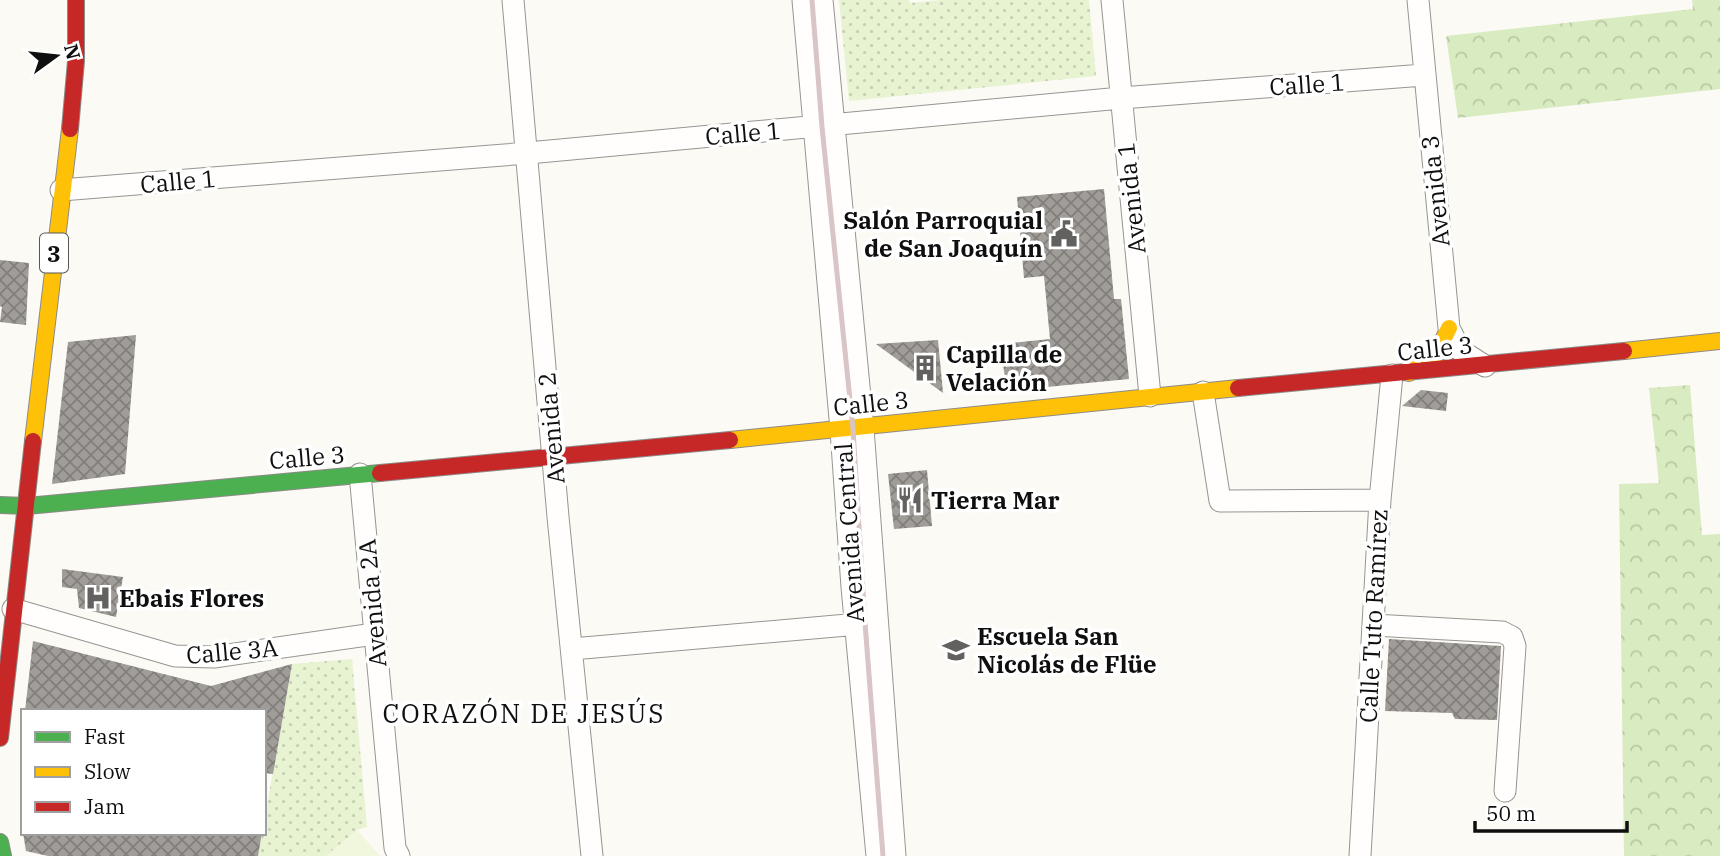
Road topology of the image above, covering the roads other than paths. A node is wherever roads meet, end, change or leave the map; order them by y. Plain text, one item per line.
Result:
1 (76, 0) edge
2 (513, 0) edge
3 (803, 0) edge
4 (822, 0) edge
5 (1112, 0) edge
6 (1418, 0) edge
7 (1424, 75) junction
8 (1121, 98) junction
9 (823, 126) junction
10 (528, 153) junction
11 (61, 190) junction
12 (1449, 328) junction
13 (1720, 341) edge
14 (1485, 366) junction
15 (1401, 374) junction
16 (1203, 391) junction
17 (1150, 396) junction
18 (863, 428) junction
19 (841, 430) junction
20 (554, 457) junction
21 (360, 474) junction
22 (1380, 500) junction
23 (0, 505) edge
24 (27, 506) junction
25 (2, 571) dead end
26 (12, 609) junction
27 (866, 623) junction
28 (1373, 625) junction
29 (374, 634) junction
30 (572, 649) junction
31 (0, 738) edge
32 (1504, 791) dead end
33 (0, 842) edge
34 (3, 856) edge
35 (399, 856) edge
36 (592, 856) edge
37 (877, 856) edge
38 (895, 856) edge
39 (1360, 856) edge

1 - 11 main road, 3
2 - 10 street, Avenida 2
3 - 9 street, Avenida Central
4 - 9 street, Avenida Central
5 - 8 street, Avenida 1
6 - 7 street, Avenida 3
7 - 8 street, Calle 1
7 - 12 street, Avenida 3
8 - 9 street, Calle 1
8 - 17 street, Avenida 1
9 - 10 street, Calle 1
9 - 18 street, Avenida Central
9 - 19 street, Avenida Central
10 - 11 street, Calle 1
10 - 20 street, Avenida 2
11 - 24 main road, 3
12 - 14 street, Avenida 3
12 - 15 main road
13 - 14 main road, Calle 3
14 - 15 main road, Calle 3
15 - 16 main road, Calle 3
15 - 22 street, Calle Tuto Ramírez
16 - 17 main road, Calle 3
16 - 22 street
17 - 18 main road, Calle 3
18 - 19 main road, Calle 3
18 - 27 street, Avenida Central
19 - 20 main road, Calle 3
19 - 27 street, Avenida Central
20 - 21 main road, Calle 3
20 - 30 street, Avenida 2
21 - 24 main road, Calle 3
21 - 29 street, Avenida 2A
22 - 28 street, Calle Tuto Ramírez
23 - 24 main road, Calle 3
24 - 26 main road, 3
25 - 26 main road
26 - 29 street, Calle 3A
26 - 31 main road, 3
27 - 30 street
27 - 37 street, Avenida Central
27 - 38 street, Avenida Central
28 - 32 street
28 - 39 street, Calle Tuto Ramírez
29 - 35 street, Avenida 2A
30 - 36 street, Avenida 2
33 - 34 main road

